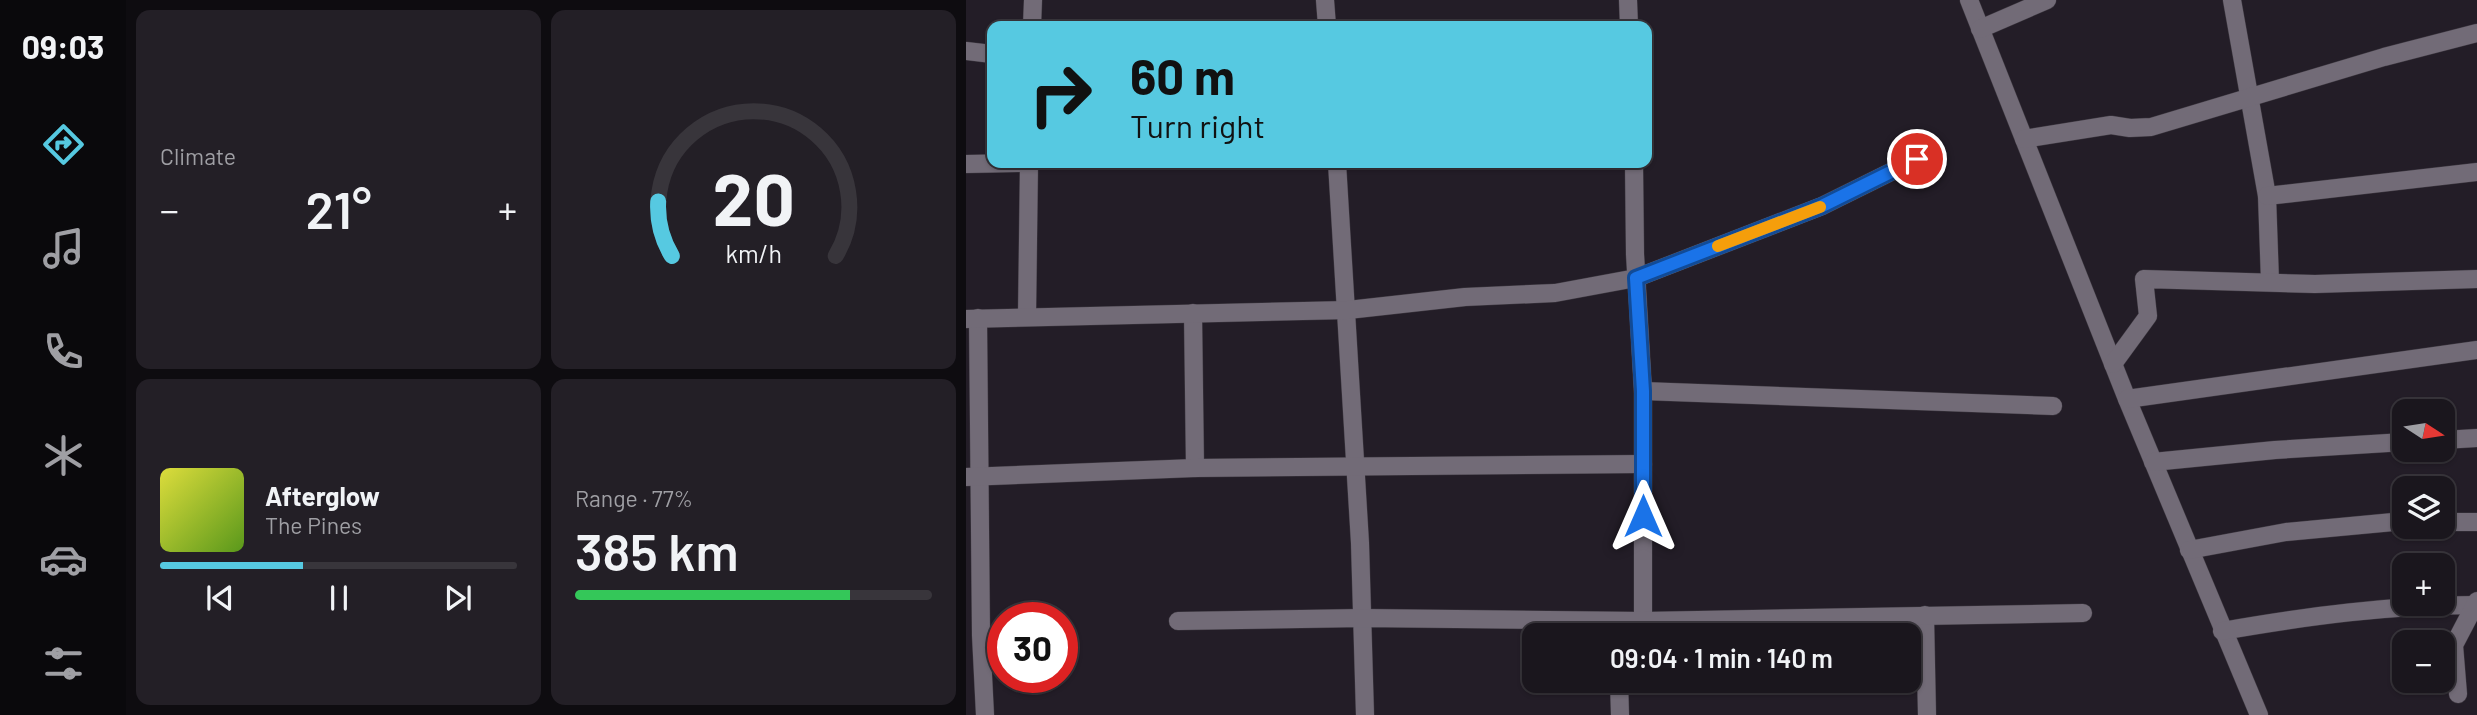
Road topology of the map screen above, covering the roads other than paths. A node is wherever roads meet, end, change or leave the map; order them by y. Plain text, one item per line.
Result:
1 (1033, 0) edge
2 (1325, 0) edge
3 (1628, 0) edge
4 (1969, 0) edge
5 (2047, 0) edge
6 (2232, 0) edge
7 (1032, 21) edge
8 (1327, 21) edge
9 (1629, 21) edge
10 (1980, 29) junction
11 (2477, 33) edge
12 (966, 51) edge
13 (987, 53) edge
14 (2251, 96) junction
15 (2024, 139) junction
16 (1917, 159) dead end
17 (966, 164) edge
18 (987, 164) edge
19 (1029, 168) edge
20 (1337, 168) edge
21 (1634, 168) edge
22 (2477, 172) edge
23 (2267, 196) junction
24 (1636, 278) junction
25 (2477, 279) edge
26 (2270, 281) junction
27 (1348, 310) junction
28 (1193, 313) junction
29 (1027, 317) junction
30 (972, 319) edge
31 (2477, 351) edge
32 (2113, 364) junction
33 (1643, 391) junction
34 (2127, 399) junction
35 (2053, 406) dead end
36 (2477, 438) edge
37 (2455, 439) edge
38 (2392, 443) edge
39 (2153, 462) junction
40 (1643, 464) junction
41 (1195, 468) junction
42 (1356, 468) junction
43 (974, 477) edge
44 (2392, 522) edge
45 (2455, 522) edge
46 (2477, 523) edge
47 (2189, 550) junction
48 (2477, 604) edge
49 (2083, 613) dead end
50 (1925, 615) junction
51 (1362, 618) junction
52 (1178, 621) dead end
53 (1643, 621) junction
54 (1636, 623) edge
55 (1522, 624) edge
56 (2222, 631) junction
57 (973, 634) edge
58 (1619, 693) edge
59 (2458, 694) dead end
60 (985, 715) edge
61 (1365, 715) edge
62 (1620, 715) edge
63 (1927, 715) edge
64 (2259, 715) edge

1 - 7 street
2 - 8 street
3 - 9 street
4 - 10 street
5 - 10 street
6 - 14 street
10 - 15 street
11 - 14 street
12 - 13 street
14 - 15 street
14 - 23 street
15 - 32 street
16 - 24 street
17 - 18 street
19 - 29 street
20 - 27 street
21 - 24 street
22 - 23 street
23 - 26 street
24 - 27 street
24 - 33 street
25 - 26 street
26 - 32 street
27 - 28 street
27 - 42 street
28 - 29 street
28 - 41 street
29 - 30 street
30 - 43 street
31 - 34 street
32 - 34 street
33 - 35 street
33 - 40 street
34 - 39 street
36 - 37 street
38 - 39 street
39 - 47 street
40 - 42 street
40 - 53 street
41 - 42 street
41 - 43 street
42 - 51 street
43 - 57 street
44 - 47 street
45 - 46 street
47 - 56 street
48 - 56 street
48 - 59 street
49 - 50 street
50 - 53 street
50 - 63 street
51 - 52 street
51 - 55 street
51 - 61 street
53 - 54 street
56 - 64 street
57 - 60 street
58 - 62 street

